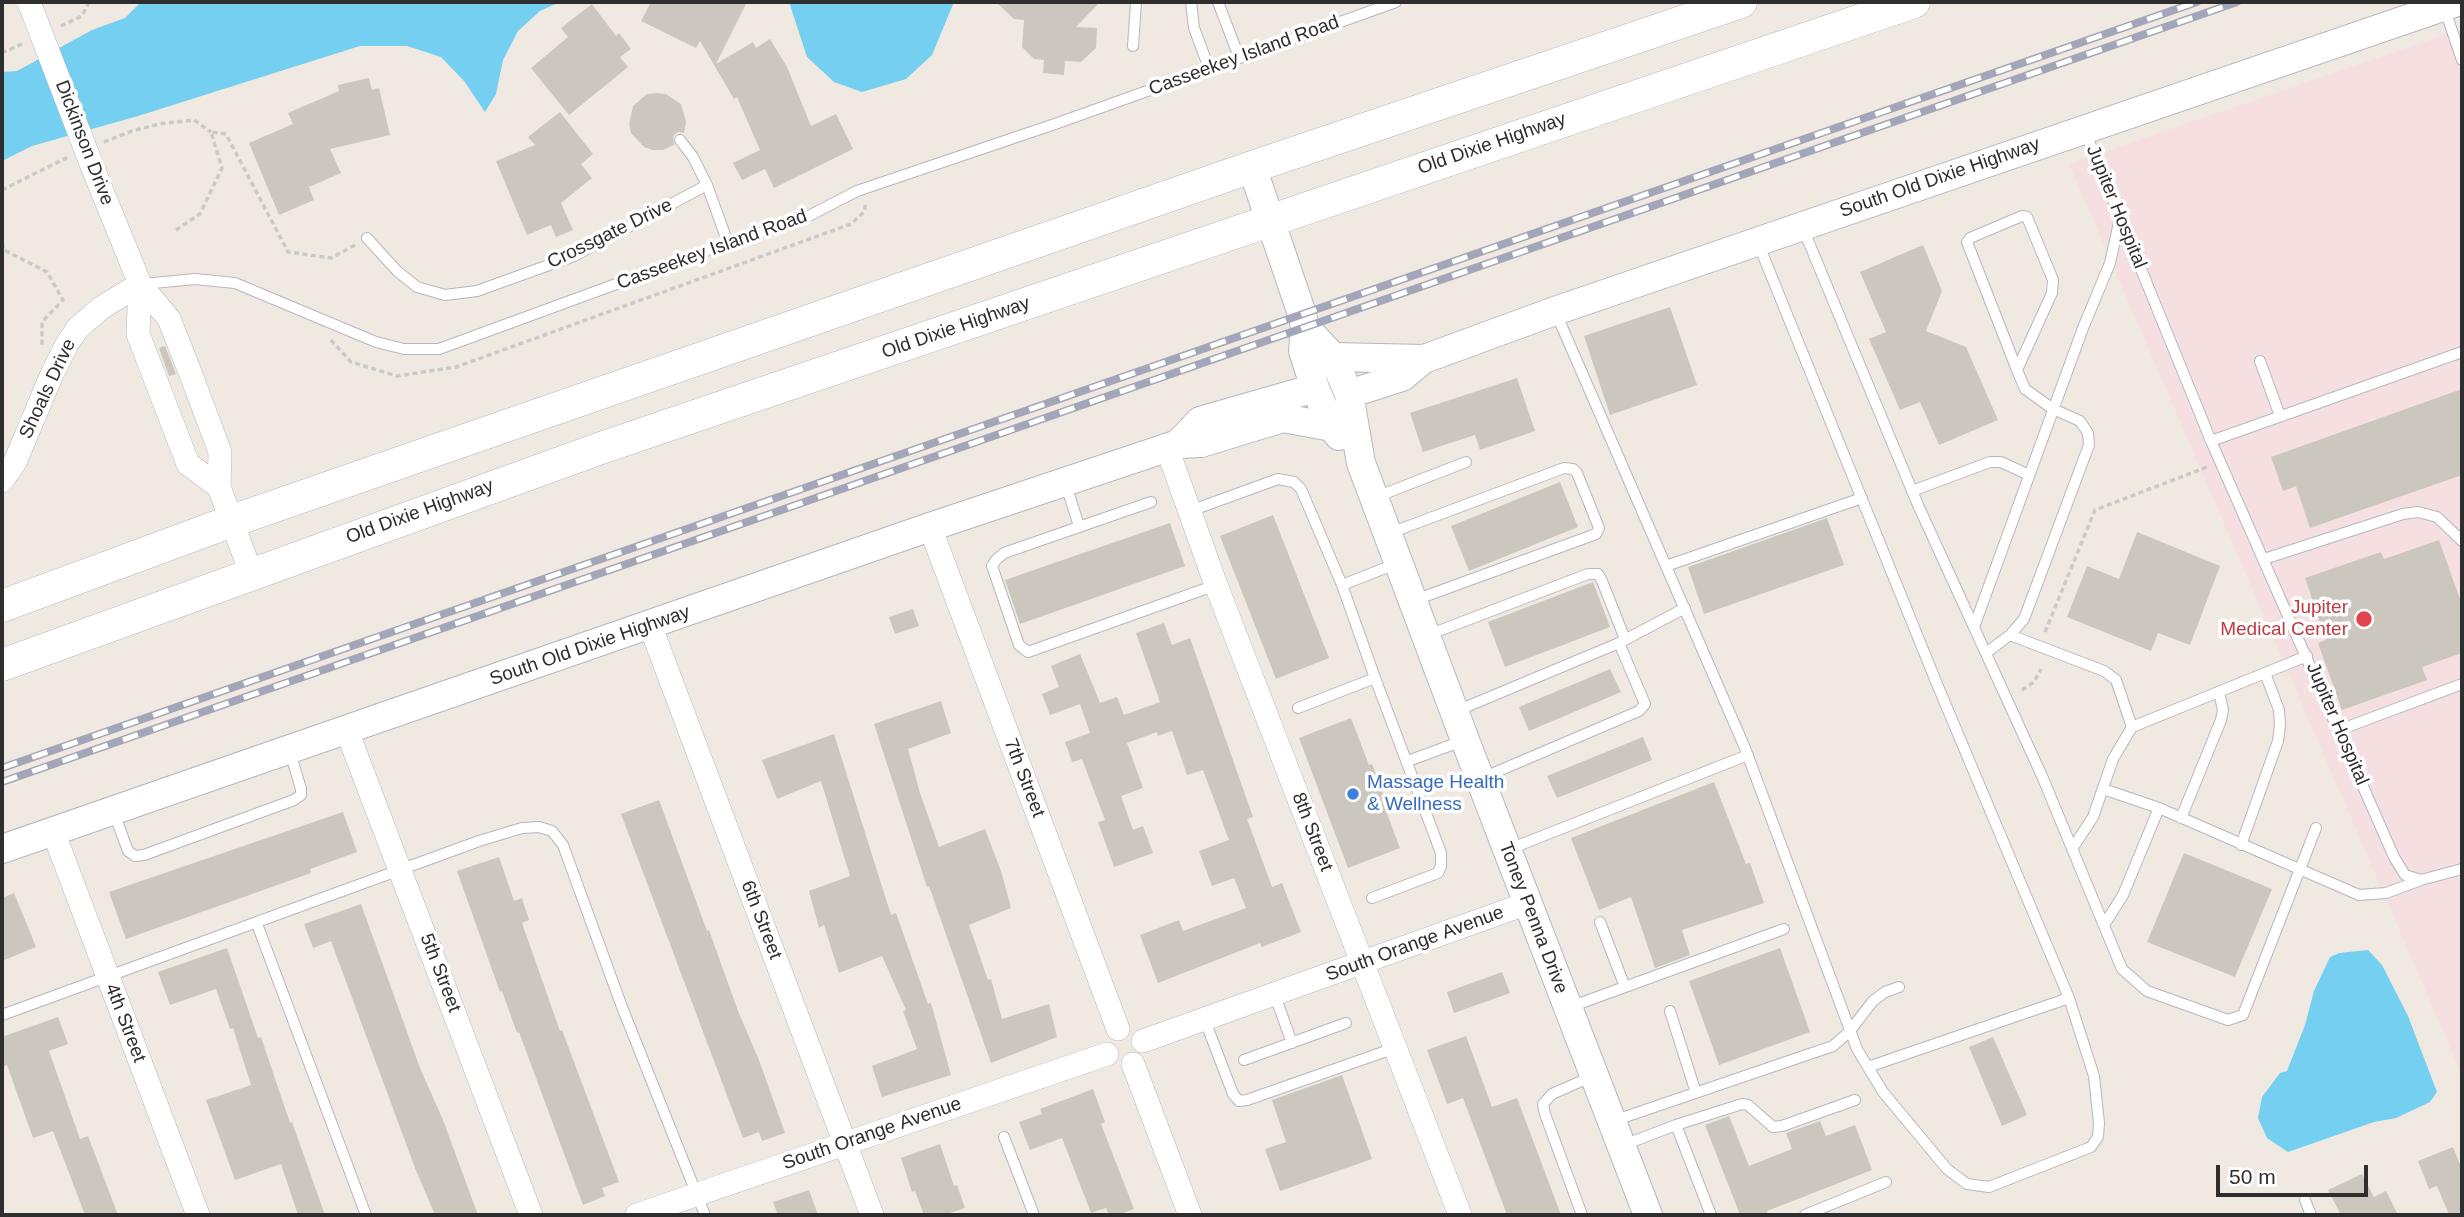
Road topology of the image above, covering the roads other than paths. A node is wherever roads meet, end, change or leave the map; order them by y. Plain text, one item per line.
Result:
1 (29, 2) edge
2 (1136, 2) edge
3 (1191, 2) edge
4 (1218, 2) edge
5 (1396, 2) edge
6 (1741, 2) edge
7 (1914, 2) edge
8 (2450, 4) edge
9 (1133, 47) dead end
10 (1239, 57) junction
11 (2462, 60) edge
12 (1209, 68) junction
13 (2084, 128) junction
14 (680, 140) dead end
15 (1252, 167) junction
16 (707, 185) junction
17 (2121, 217) junction
18 (1271, 221) junction
19 (1802, 225) junction
20 (368, 238) road end
21 (1758, 241) junction
22 (728, 243) junction
23 (140, 284) junction
24 (1555, 311) junction
25 (1305, 327) junction
26 (2462, 352) edge
27 (1333, 357) junction
28 (1424, 359) junction
29 (2260, 361) dead end
30 (2017, 370) junction
31 (1315, 388) junction
32 (197, 391) junction
33 (1349, 394) junction
34 (163, 399) junction
35 (2053, 409) junction
36 (2280, 416) junction
37 (1332, 427) junction
38 (2211, 441) junction
39 (1172, 446) junction
40 (1466, 462) dead end
41 (1361, 463) junction
42 (2029, 475) junction
43 (2, 481) edge
44 (1065, 482) junction
45 (219, 487) junction
46 (1912, 491) junction
47 (1374, 498) junction
48 (1862, 498) junction
49 (1151, 502) dead end
50 (1190, 511) junction
51 (232, 522) junction
52 (1079, 526) junction
53 (930, 527) junction
54 (1387, 534) junction
55 (2462, 541) edge
56 (2264, 559) junction
57 (1398, 563) junction
58 (1666, 566) junction
59 (251, 573) junction
60 (1216, 584) junction
61 (1342, 585) junction
62 (1413, 601) junction
63 (2, 606) edge
64 (1685, 608) junction
65 (650, 625) junction
66 (1973, 626) junction
67 (2010, 635) junction
68 (1426, 636) junction
69 (1622, 641) junction
70 (1986, 653) junction
71 (2307, 656) junction
72 (2, 665) edge
73 (2265, 673) junction
74 (1375, 678) junction
75 (2462, 684) edge
76 (2220, 692) junction
77 (1298, 708) dead end
78 (1454, 712) junction
79 (2132, 727) junction
80 (2339, 730) junction
81 (347, 731) junction
82 (1465, 740) junction
83 (290, 750) junction
84 (1748, 755) junction
85 (1408, 761) junction
86 (1480, 779) junction
87 (2103, 789) junction
88 (2159, 808) junction
89 (113, 810) junction
90 (2181, 818) junction
91 (2316, 828) dead end
92 (53, 831) junction
93 (2241, 845) junction
94 (2, 849) edge
95 (2073, 849) junction
96 (1507, 850) junction
97 (2462, 869) edge
98 (401, 871) junction
99 (2300, 871) junction
100 (2421, 880) junction
101 (1372, 898) dead end
102 (1528, 903) junction
103 (1600, 922) dead end
104 (257, 924) junction
105 (2104, 925) junction
106 (1784, 929) dead end
107 (1362, 963) junction
108 (108, 978) junction
109 (1625, 986) junction
110 (1899, 987) dead end
111 (1274, 993) junction
112 (2069, 998) junction
113 (1567, 1008) junction
114 (1670, 1011) dead end
115 (2, 1015) edge
116 (1204, 1018) junction
117 (1346, 1023) dead end
118 (1118, 1029) junction
119 (1849, 1032) junction
120 (1143, 1041) junction
121 (1292, 1042) junction
122 (1395, 1048) junction
123 (1107, 1054) junction
124 (1244, 1060) dead end
125 (1133, 1064) junction
126 (1868, 1067) junction
127 (1593, 1076) junction
128 (1696, 1093) junction
129 (1855, 1100) dead end
130 (1676, 1125) junction
131 (1616, 1134) junction
132 (1004, 1137) dead end
133 (846, 1143) junction
134 (1886, 1182) dead end
135 (2305, 1200) dead end
136 (701, 1205) edge
137 (198, 1215) edge
138 (366, 1215) edge
139 (531, 1215) edge
140 (637, 1215) edge
141 (872, 1215) edge
142 (1034, 1215) edge
143 (1190, 1215) edge
144 (1460, 1215) edge
145 (1582, 1215) edge
146 (1648, 1215) edge
147 (1711, 1215) edge
148 (1805, 1215) edge
149 (2311, 1215) edge

1 - 23 street, Dickinson Drive, bridge
2 - 9 lane
3 - 12 lane
4 - 10 lane
5 - 10 lane, Casseekey Island Road
6 - 15 main road
7 - 18 main road, Old Dixie Highway
8 - 11 lane
8 - 13 street, South Old Dixie Highway
10 - 12 lane, Casseekey Island Road
12 - 22 lane, Casseekey Island Road
13 - 17 lane, Jupiter Hospital
13 - 19 street, South Old Dixie Highway
14 - 16 lane
15 - 18 street, Toney Penna Drive
15 - 51 main road
16 - 20 lane, Crossgate Drive
16 - 22 lane
17 - 35 lane
17 - 38 lane, Jupiter Hospital
18 - 25 street, Toney Penna Drive
18 - 59 main road, Old Dixie Highway
19 - 21 street, South Old Dixie Highway
19 - 46 lane
21 - 24 street, South Old Dixie Highway
21 - 48 lane
22 - 23 lane, Casseekey Island Road
23 - 32 street, Dickinson Drive
23 - 34 street, Dickinson Drive
23 - 43 street, Shoals Drive
24 - 28 street, South Old Dixie Highway
24 - 58 lane
25 - 27 street, Toney Penna Drive
25 - 31 street, Toney Penna Drive
26 - 36 lane
27 - 28 street, South Old Dixie Highway
27 - 33 street, Toney Penna Drive
28 - 33 street, South Old Dixie Highway
29 - 36 lane
30 - 30 lane
30 - 35 lane
31 - 37 street, Toney Penna Drive
31 - 39 street, South Old Dixie Highway
32 - 34 street
32 - 45 street, Dickinson Drive
33 - 41 street, Toney Penna Drive
34 - 45 street, Dickinson Drive
35 - 42 lane
35 - 67 lane
36 - 38 lane
37 - 39 street, South Old Dixie Highway
37 - 41 street, Toney Penna Drive
38 - 56 lane, Jupiter Hospital
39 - 44 street, South Old Dixie Highway
39 - 50 street, 8th Street
40 - 47 lane
41 - 47 street, Toney Penna Drive
42 - 46 lane
42 - 66 lane
44 - 52 lane
44 - 53 street, South Old Dixie Highway
45 - 51 street, Dickinson Drive
46 - 66 lane
47 - 54 street, Toney Penna Drive
48 - 58 lane
48 - 112 lane
49 - 52 lane
50 - 60 street, 8th Street
50 - 61 lane
51 - 59 street, Dickinson Drive
51 - 63 main road
52 - 60 lane
53 - 65 street, South Old Dixie Highway
53 - 118 street, 7th Street
54 - 57 street, Toney Penna Drive
54 - 62 lane
55 - 56 lane
56 - 71 lane, Jupiter Hospital
57 - 61 lane
57 - 62 street, Toney Penna Drive
58 - 64 lane
59 - 72 main road, Old Dixie Highway
60 - 107 street, 8th Street
61 - 74 lane
62 - 68 street, Toney Penna Drive
64 - 69 lane
64 - 84 lane
65 - 81 street, South Old Dixie Highway
65 - 133 street, 6th Street
66 - 70 lane
67 - 70 lane
67 - 79 lane
68 - 69 lane
68 - 78 street, Toney Penna Drive
69 - 78 lane
69 - 86 lane
70 - 95 lane
71 - 73 lane
71 - 80 lane, Jupiter Hospital
73 - 76 lane
73 - 93 lane
74 - 77 lane
74 - 85 lane
75 - 80 lane
76 - 79 lane
76 - 90 lane
78 - 82 street, Toney Penna Drive
79 - 87 lane
80 - 100 lane, Jupiter Hospital
81 - 83 street, South Old Dixie Highway
81 - 98 street, 5th Street
82 - 85 lane
82 - 86 street, Toney Penna Drive
83 - 89 street, South Old Dixie Highway
83 - 89 lane
84 - 96 lane
84 - 119 lane
85 - 101 lane
86 - 96 street, Toney Penna Drive
87 - 88 lane
87 - 95 lane
88 - 90 lane
88 - 105 lane
89 - 92 street, South Old Dixie Highway
90 - 93 lane
91 - 99 lane
92 - 94 street, South Old Dixie Highway
92 - 108 street, 4th Street
93 - 99 lane
95 - 105 lane
96 - 102 street, Toney Penna Drive
97 - 100 lane
98 - 104 lane
98 - 136 lane
98 - 139 street, 5th Street
99 - 100 lane
99 - 105 lane
102 - 107 street, South Orange Avenue
102 - 113 street, Toney Penna Drive
103 - 109 lane
104 - 108 lane
104 - 138 lane
106 - 109 lane
107 - 111 street, South Orange Avenue
107 - 122 street, 8th Street
108 - 115 lane
108 - 137 street, 4th Street
109 - 113 lane
110 - 119 lane
111 - 116 street, South Orange Avenue
111 - 121 lane
112 - 126 lane
112 - 126 lane
113 - 127 street, Toney Penna Drive
114 - 128 lane
116 - 120 street, South Orange Avenue
116 - 122 lane
117 - 121 lane
118 - 120 street
118 - 123 street
119 - 126 lane
119 - 128 lane
120 - 125 street
121 - 124 lane
122 - 144 street, 8th Street
123 - 125 street
123 - 133 street, South Orange Avenue
125 - 143 street
127 - 131 street, Toney Penna Drive
127 - 145 lane
128 - 131 lane
129 - 130 lane
130 - 131 lane
130 - 147 lane
131 - 146 street, Toney Penna Drive
132 - 142 lane
133 - 136 street, South Orange Avenue
133 - 141 street, 6th Street
134 - 148 lane
135 - 149 lane
136 - 140 street, South Orange Avenue

